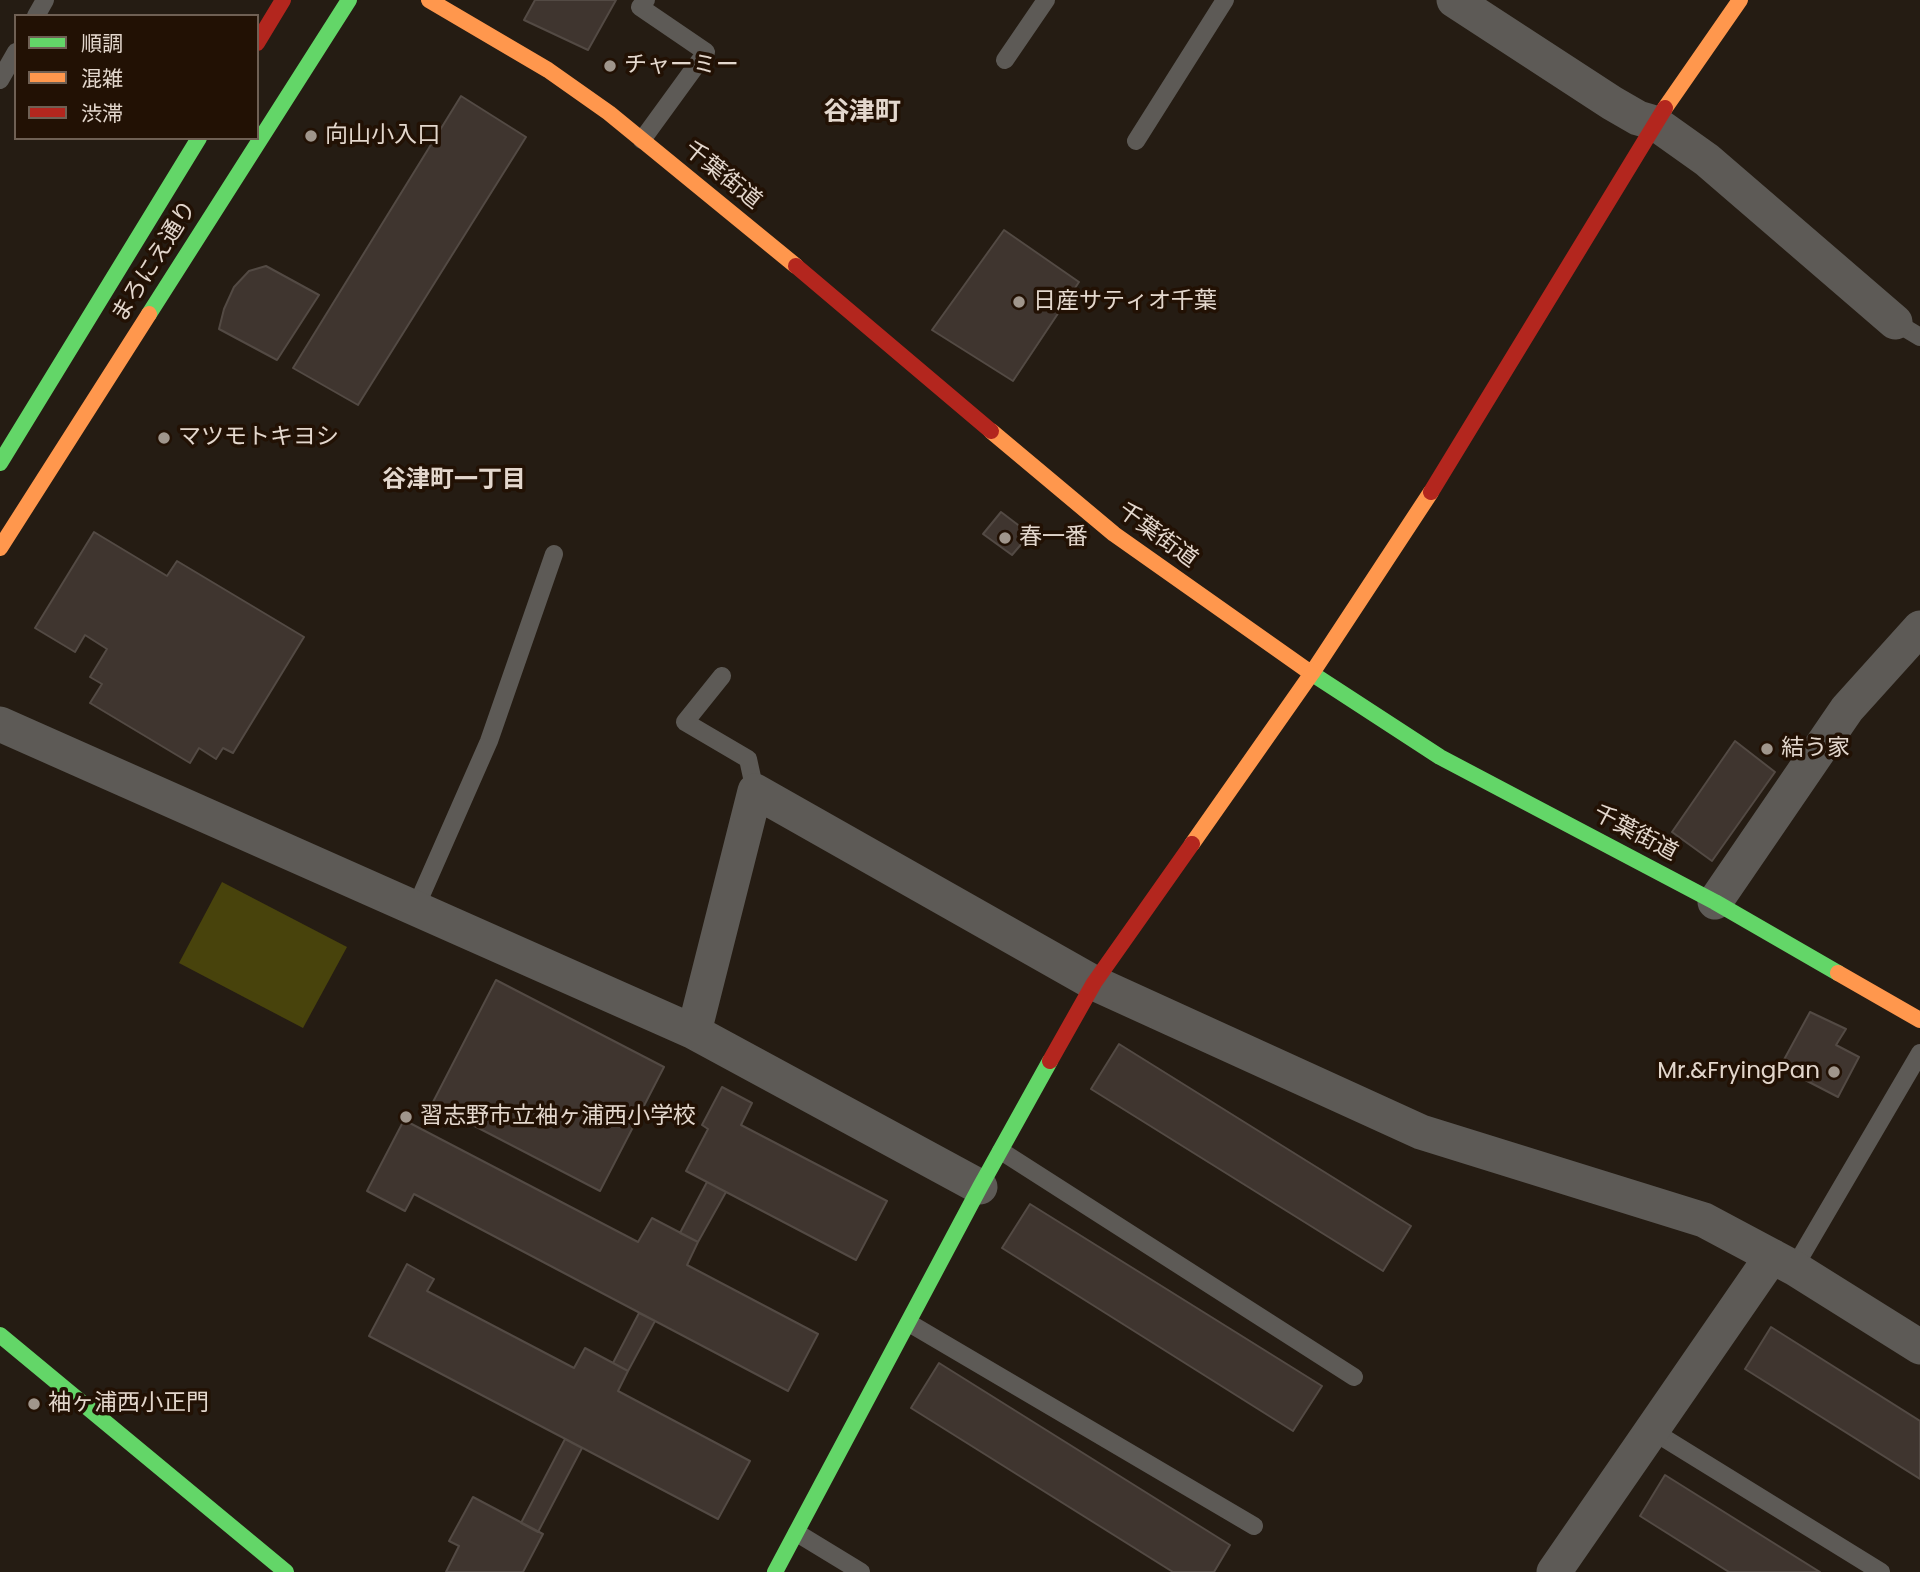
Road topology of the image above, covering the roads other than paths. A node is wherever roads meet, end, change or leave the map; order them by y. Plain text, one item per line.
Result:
1 (283, 0) edge
2 (349, 0) edge
3 (429, 0) edge
4 (646, 0) edge
5 (1046, 0) edge
6 (1225, 0) edge
7 (1454, 0) edge
8 (1740, 0) edge
9 (259, 40) edge
10 (14, 56) edge
11 (1005, 60) dead end
12 (0, 80) edge
13 (1656, 123) junction
14 (198, 140) edge
15 (642, 140) junction
16 (1136, 141) dead end
17 (1907, 329) edge
18 (0, 463) edge
19 (0, 548) edge
20 (554, 554) dead end
21 (1920, 628) edge
22 (1312, 673) junction
23 (722, 676) dead end
24 (0, 724) edge
25 (755, 791) junction
26 (1715, 902) junction
27 (416, 907) junction
28 (1094, 983) junction
29 (1920, 1020) edge
30 (694, 1032) junction
31 (1920, 1053) edge
32 (1001, 1151) junction
33 (980, 1187) junction
34 (1783, 1262) junction
35 (909, 1323) junction
36 (0, 1335) edge
37 (1920, 1347) edge
38 (1354, 1377) dead end
39 (1651, 1430) junction
40 (1254, 1526) dead end
41 (797, 1533) junction
42 (286, 1572) edge
43 (775, 1572) edge
44 (861, 1572) edge
45 (1554, 1572) edge
46 (1881, 1572) edge

1 - 9 main road
2 - 19 main road, まろにえ通り
3 - 15 main road, 千葉街道
4 - 15 lane
5 - 11 lane
6 - 16 lane
7 - 13 street
8 - 13 main road
10 - 12 lane
13 - 17 street
13 - 22 main road
14 - 18 main road, まろにえ通り
15 - 22 main road, 千葉街道
20 - 27 lane
21 - 26 street
22 - 26 main road, 千葉街道
22 - 28 main road
23 - 25 lane
24 - 27 street
25 - 28 street
25 - 30 street
26 - 29 main road, 千葉街道
27 - 30 street
28 - 32 main road
28 - 34 street
30 - 33 street
31 - 34 lane
32 - 33 main road
32 - 38 lane
33 - 35 main road
34 - 37 street
34 - 39 street
35 - 40 lane
35 - 41 main road
36 - 42 main road
39 - 45 street
39 - 46 lane
41 - 43 main road
41 - 44 lane

